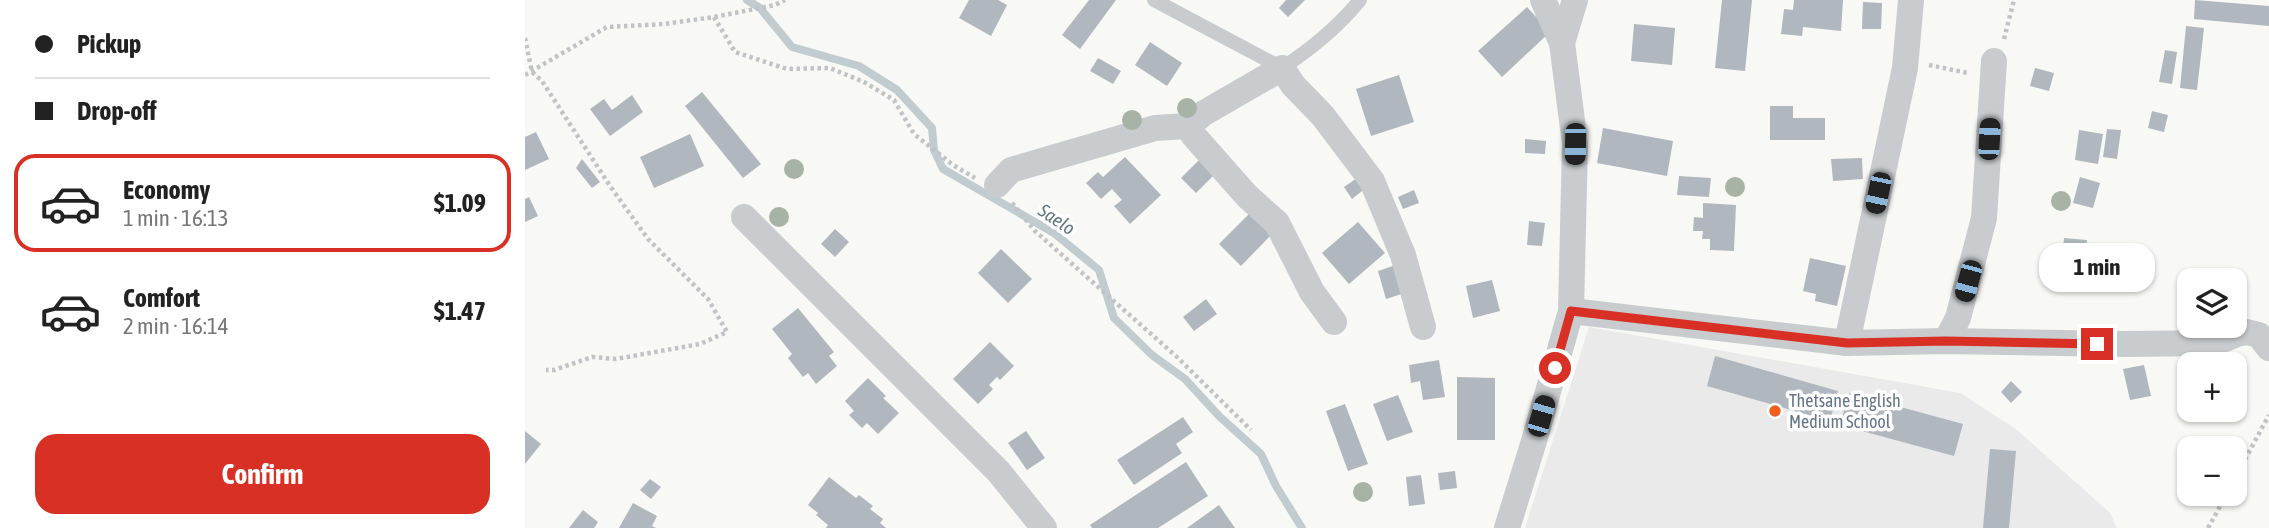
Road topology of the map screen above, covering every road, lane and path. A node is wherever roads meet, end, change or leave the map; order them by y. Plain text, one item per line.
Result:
1 (785, 0) edge
2 (1154, 0) edge
3 (1360, 0) edge
4 (1543, 0) edge
5 (1575, 0) edge
6 (1911, 0) edge
7 (525, 38) edge
8 (1562, 43) junction
9 (1994, 61) dead end
10 (1282, 68) junction
11 (532, 72) junction
12 (525, 75) edge
13 (1188, 126) junction
14 (997, 185) dead end
15 (744, 217) dead end
16 (1571, 311) junction
17 (1334, 322) dead end
18 (1423, 327) dead end
19 (1946, 341) junction
20 (1847, 343) junction
21 (2269, 348) edge
22 (546, 370) dead end
23 (2269, 415) edge
24 (2247, 456) edge
25 (2220, 506) edge
26 (1044, 528) edge
27 (1507, 528) edge
28 (2208, 528) edge

1 - 11 path
2 - 10 lane
3 - 10 lane
4 - 8 street
5 - 8 street
6 - 20 street
7 - 11 path
8 - 16 street
9 - 19 street
10 - 13 street
10 - 18 street
11 - 12 path
11 - 22 path
13 - 14 street
13 - 17 street
15 - 26 street
16 - 20 street
16 - 27 street
19 - 20 street
19 - 21 street
23 - 24 path
25 - 28 path

